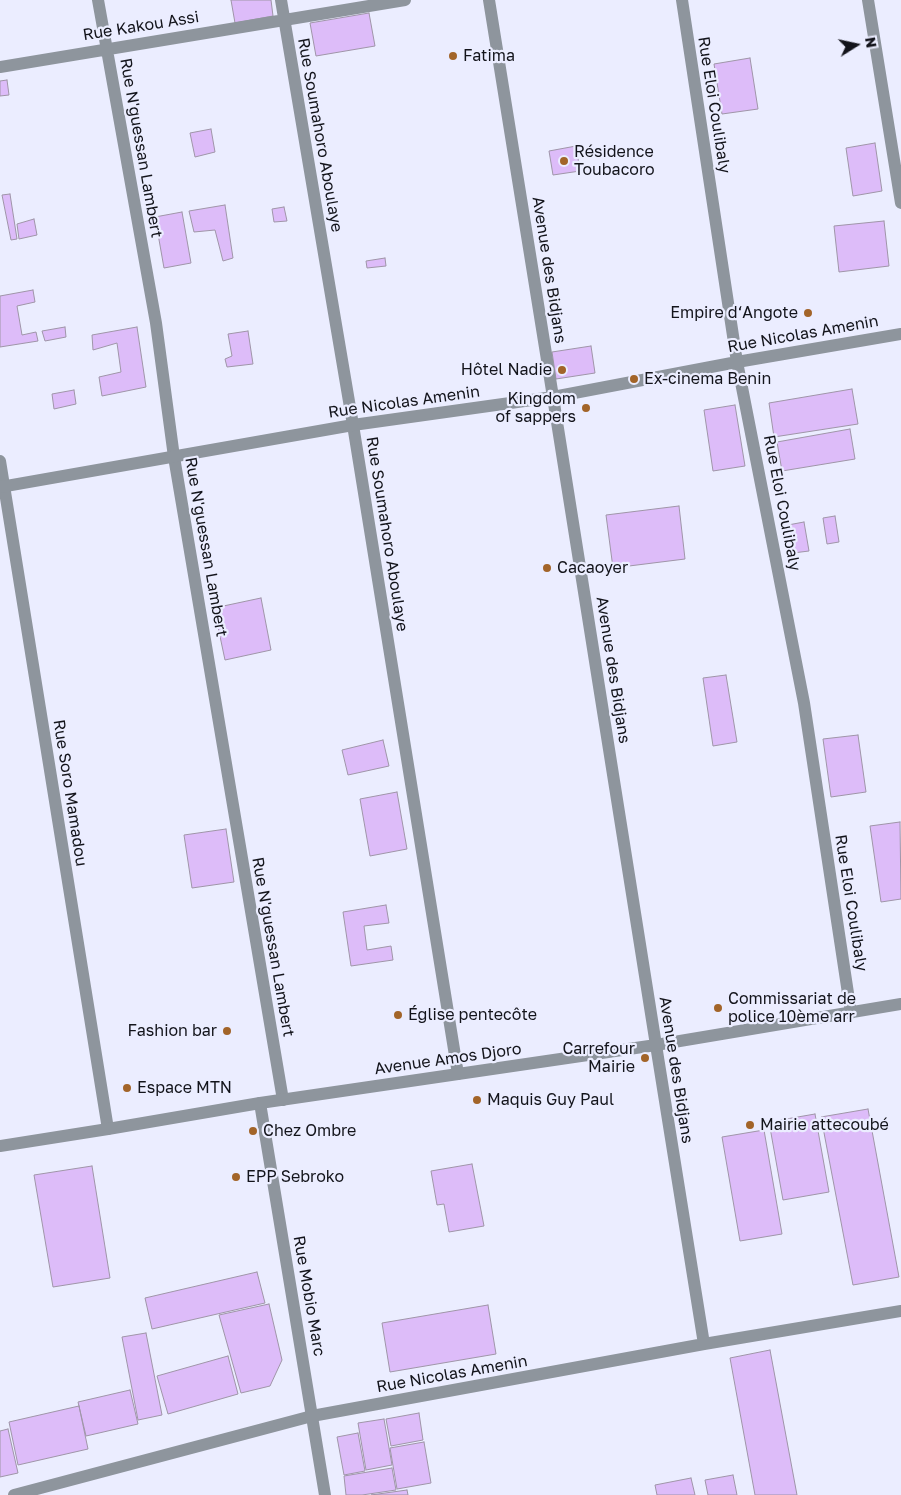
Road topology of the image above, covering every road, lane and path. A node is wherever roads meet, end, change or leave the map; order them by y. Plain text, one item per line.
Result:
1 (98, 0) edge
2 (282, 0) edge
3 (406, 0) edge
4 (489, 0) edge
5 (682, 0) edge
6 (868, 0) edge
7 (285, 20) junction
8 (106, 48) junction
9 (0, 67) edge
10 (901, 203) edge
11 (901, 334) edge
12 (738, 362) junction
13 (553, 398) junction
14 (353, 425) junction
15 (174, 457) junction
16 (0, 461) edge
17 (2, 486) edge
18 (901, 1004) edge
19 (851, 1013) junction
20 (656, 1045) junction
21 (458, 1074) junction
22 (283, 1100) junction
23 (260, 1102) junction
24 (108, 1129) junction
25 (0, 1146) edge
26 (901, 1312) edge
27 (704, 1344) junction
28 (312, 1416) junction
29 (14, 1495) edge
30 (325, 1495) edge

1 - 8 street, Rue N'guessan Lambert
2 - 7 street, Rue Soumahoro Aboulaye
3 - 7 street, Rue Kakou Assi
4 - 13 street, Avenue des Bidjans
5 - 12 street, Rue Eloi Coulibaly
6 - 10 street
7 - 8 street, Rue Kakou Assi
7 - 14 street, Rue Soumahoro Aboulaye
8 - 9 street, Rue Kakou Assi
8 - 15 street, Rue N'guessan Lambert
11 - 12 street, Rue Nicolas Amenin
12 - 13 street, Rue Nicolas Amenin
12 - 19 street, Rue Eloi Coulibaly
13 - 14 street, Rue Nicolas Amenin
13 - 20 street, Avenue des Bidjans
14 - 15 street, Rue Nicolas Amenin
14 - 21 street, Rue Soumahoro Aboulaye
15 - 17 street, Rue Nicolas Amenin
15 - 22 street, Rue N'guessan Lambert
16 - 17 street, Rue Soro Mamadou
17 - 24 street, Rue Soro Mamadou
18 - 19 street, Avenue Amos Djoro
19 - 20 street, Avenue Amos Djoro
20 - 21 street, Avenue Amos Djoro
20 - 27 street, Avenue des Bidjans
21 - 22 street, Avenue Amos Djoro
22 - 23 street, Avenue Amos Djoro
23 - 24 street, Avenue Amos Djoro
23 - 28 street, Rue Mobio Marc
24 - 25 street, Avenue Amos Djoro
26 - 27 street, Rue Nicolas Amenin
27 - 28 street, Rue Nicolas Amenin
28 - 29 street, Rue Nicolas Amenin
28 - 30 street, Rue Mobio Marc

